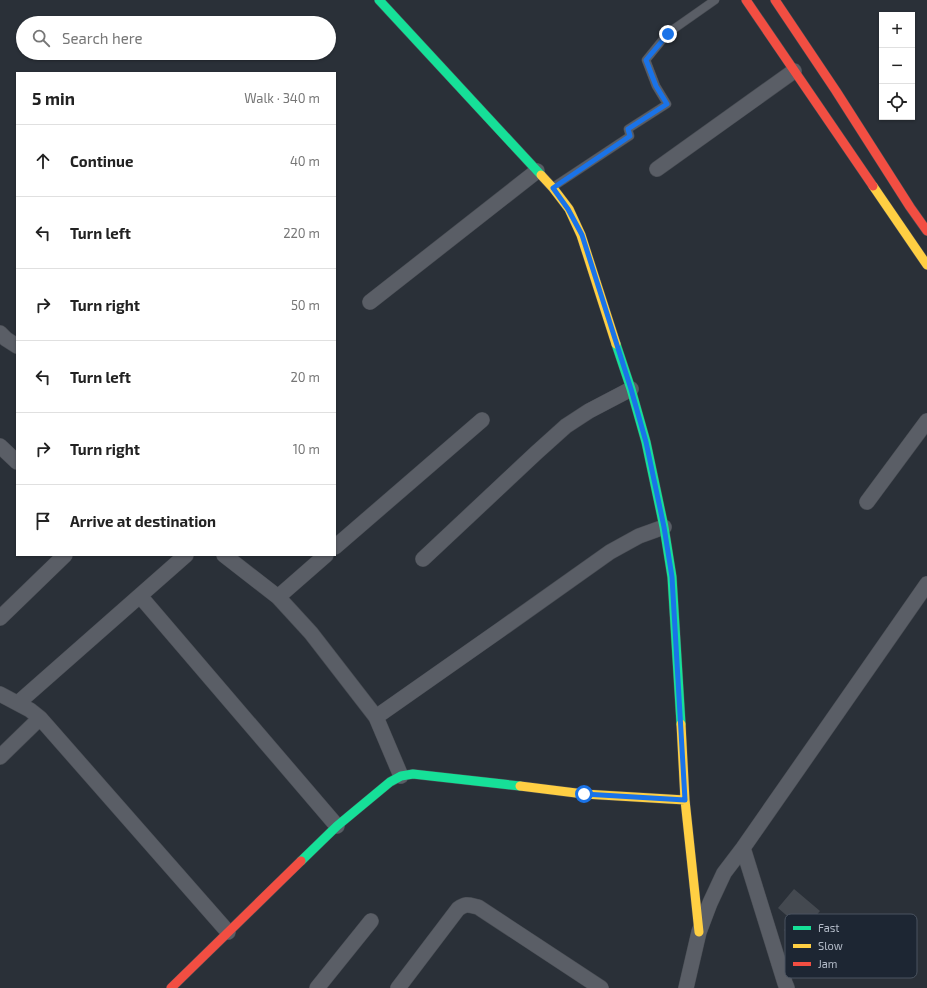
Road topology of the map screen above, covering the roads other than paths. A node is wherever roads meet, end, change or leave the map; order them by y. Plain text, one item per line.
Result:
1 (379, 0) edge
2 (715, 0) edge
3 (746, 0) edge
4 (774, 0) edge
5 (794, 71) junction
6 (657, 169) dead end
7 (537, 171) junction
8 (553, 188) junction
9 (927, 231) edge
10 (927, 265) edge
11 (370, 302) dead end
12 (0, 333) edge
13 (16, 345) edge
14 (631, 389) junction
15 (482, 420) dead end
16 (927, 421) edge
17 (0, 446) edge
18 (16, 461) edge
19 (867, 502) dead end
20 (664, 527) junction
21 (336, 546) edge
22 (64, 556) edge
23 (185, 556) edge
24 (225, 556) edge
25 (325, 556) edge
26 (423, 560) dead end
27 (927, 584) edge
28 (140, 596) junction
29 (278, 597) junction
30 (0, 618) edge
31 (0, 694) edge
32 (18, 704) junction
33 (376, 717) junction
34 (40, 718) junction
35 (0, 757) edge
36 (401, 776) junction
37 (685, 800) junction
38 (337, 826) junction
39 (743, 848) junction
40 (371, 921) dead end
41 (228, 932) junction
42 (700, 932) junction
43 (171, 988) edge
44 (317, 988) edge
45 (398, 988) edge
46 (600, 988) edge
47 (686, 988) edge
48 (787, 988) edge

1 - 7 street
2 - 8 lane
3 - 5 street
4 - 9 street
5 - 6 street
5 - 10 street
7 - 8 street
7 - 11 street
8 - 14 street
12 - 13 street
14 - 20 street
14 - 26 street
15 - 21 street
16 - 19 street
17 - 18 street
20 - 33 street
20 - 37 street
22 - 30 street
23 - 28 street
24 - 29 street
25 - 29 street
27 - 39 street
28 - 32 street
28 - 38 street
29 - 33 street
31 - 32 street
32 - 34 street
33 - 36 street
34 - 35 street
34 - 41 street
36 - 37 street
36 - 38 street
37 - 42 street
38 - 41 street
39 - 42 street
39 - 48 street
40 - 44 street
41 - 43 street
42 - 47 street
45 - 46 street

